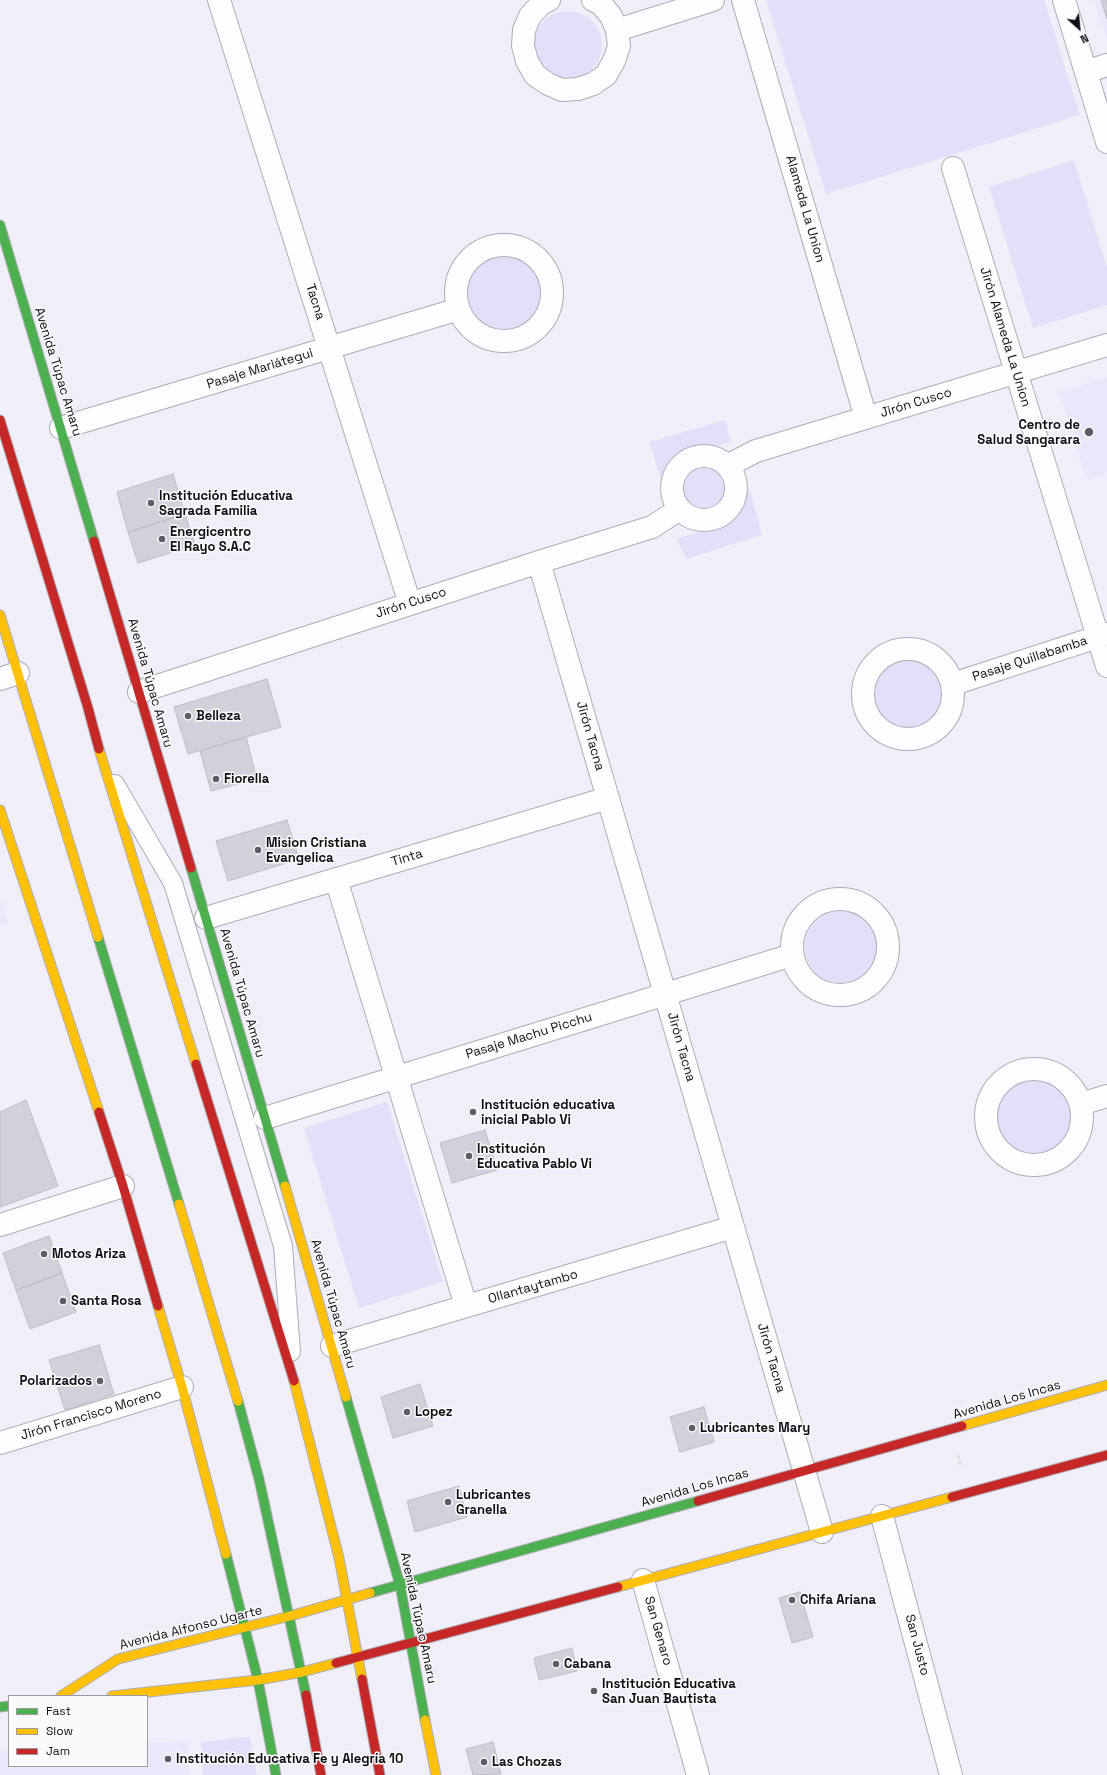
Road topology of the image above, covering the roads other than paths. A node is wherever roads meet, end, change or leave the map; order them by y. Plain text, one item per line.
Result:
1 (219, 0) edge
2 (549, 0) edge
3 (593, 0) edge
4 (712, 0) edge
5 (743, 0) edge
6 (1064, 0) edge
7 (617, 30) junction
8 (1107, 65) edge
9 (1086, 72) junction
10 (1107, 142) edge
11 (953, 168) dead end
12 (0, 225) edge
13 (459, 309) junction
14 (1107, 345) edge
15 (329, 348) junction
16 (1016, 372) junction
17 (866, 418) junction
18 (0, 420) edge
19 (61, 428) junction
20 (727, 466) junction
21 (680, 509) junction
22 (539, 562) junction
23 (410, 604) junction
24 (0, 615) edge
25 (1103, 636) edge
26 (1107, 666) edge
27 (9, 676) edge
28 (953, 684) junction
29 (139, 692) junction
30 (103, 765) junction
31 (608, 798) junction
32 (0, 810) edge
33 (336, 879) junction
34 (206, 918) junction
35 (792, 955) junction
36 (665, 994) junction
37 (396, 1077) junction
38 (1107, 1096) edge
39 (1081, 1104) junction
40 (265, 1118) junction
41 (123, 1186) junction
42 (0, 1224) edge
43 (734, 1227) junction
44 (466, 1306) junction
45 (332, 1346) junction
46 (293, 1377) junction
47 (1107, 1385) edge
48 (182, 1386) junction
49 (0, 1442) edge
50 (1107, 1455) edge
51 (804, 1470) junction
52 (882, 1516) junction
53 (822, 1532) junction
54 (643, 1580) junction
55 (400, 1585) junction
56 (347, 1600) junction
57 (290, 1616) junction
58 (245, 1628) junction
59 (411, 1643) junction
60 (358, 1657) junction
61 (302, 1672) junction
62 (258, 1680) junction
63 (63, 1695) edge
64 (121, 1695) edge
65 (276, 1775) edge
66 (321, 1775) edge
67 (380, 1775) edge
68 (436, 1775) edge
69 (698, 1775) edge
70 (951, 1775) edge

1 - 15 street, Tacna
2 - 7 street
3 - 7 street
4 - 7 street
5 - 17 street, Alameda La Union
6 - 9 street
8 - 9 street
9 - 10 street
11 - 16 street, Jirón Alameda La Union
12 - 19 main road, Avenida Túpac Amaru
13 - 13 street
13 - 15 street, Pasaje Mariátegui
14 - 16 street, Jirón Cusco
15 - 19 street, Pasaje Mariátegui
15 - 23 street, Tacna
16 - 17 street, Jirón Cusco
16 - 25 street, Jirón Alameda La Union
17 - 20 street, Jirón Cusco
18 - 30 main road
19 - 29 main road, Avenida Túpac Amaru
20 - 21 street
20 - 21 street
21 - 22 street, Jirón Cusco
22 - 23 street, Jirón Cusco
22 - 31 street, Jirón Tacna
23 - 29 street, Jirón Cusco
24 - 27 main road
25 - 26 street, Jirón Alameda La Union
25 - 28 street, Pasaje Quillabamba
27 - 57 main road
28 - 28 street
29 - 34 main road, Avenida Túpac Amaru
30 - 46 main road
30 - 46 lane
31 - 33 street, Tinta
31 - 36 street, Jirón Tacna
32 - 41 main road
33 - 34 street, Tinta
33 - 37 street
34 - 40 main road, Avenida Túpac Amaru
35 - 35 street
35 - 36 street, Pasaje Machu Picchu
36 - 37 street, Pasaje Machu Picchu
36 - 43 street, Jirón Tacna
37 - 40 street, Pasaje Machu Picchu
37 - 44 street
38 - 39 street
39 - 39 street
40 - 45 main road, Avenida Túpac Amaru
41 - 42 street
41 - 48 main road
43 - 44 street, Ollantaytambo
43 - 51 street, Jirón Tacna
44 - 45 street, Ollantaytambo
45 - 55 main road, Avenida Túpac Amaru
46 - 56 main road
47 - 51 main road, Avenida Los Incas
48 - 49 street, Jirón Francisco Moreno
48 - 58 main road
50 - 52 main road
51 - 53 street, Jirón Tacna
51 - 55 main road, Avenida Los Incas
52 - 53 main road
52 - 70 street, San Justo
53 - 54 main road
54 - 59 main road
54 - 69 street, San Genaro
55 - 56 main road, Avenida Los Incas
55 - 59 main road, Avenida Túpac Amaru
56 - 57 main road, Avenida Los Incas
56 - 60 main road
57 - 58 main road, Avenida Alfonso Ugarte
57 - 61 main road
58 - 62 main road
58 - 63 main road, Avenida Alfonso Ugarte
59 - 60 main road
59 - 68 main road, Avenida Túpac Amaru
60 - 61 main road
60 - 67 main road
61 - 62 main road
61 - 66 main road
62 - 64 main road
62 - 65 main road

